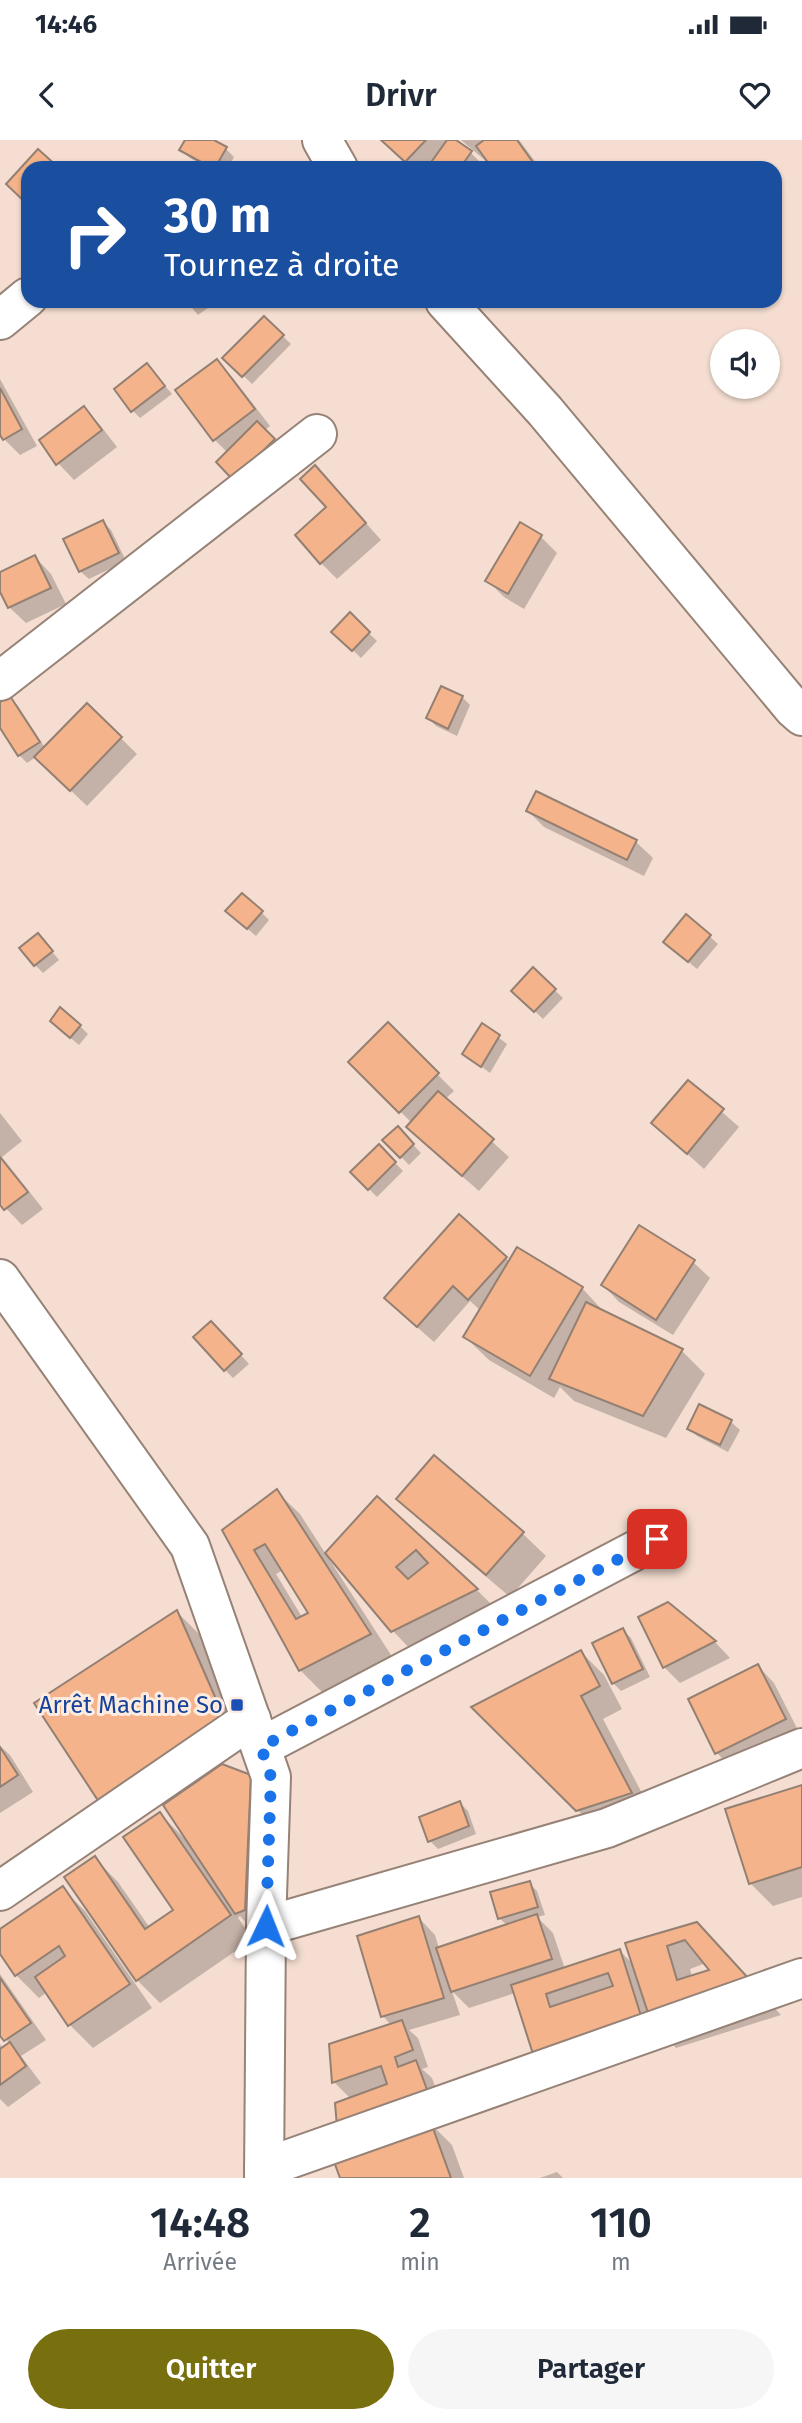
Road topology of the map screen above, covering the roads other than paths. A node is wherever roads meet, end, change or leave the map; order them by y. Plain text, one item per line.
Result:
1 (322, 140) edge
2 (334, 161) edge
3 (21, 304) edge
4 (451, 308) edge
5 (0, 320) edge
6 (317, 434) dead end
7 (0, 681) edge
8 (802, 716) edge
9 (0, 1279) edge
10 (657, 1539) dead end
11 (256, 1733) junction
12 (802, 1748) edge
13 (0, 1891) edge
14 (266, 1926) junction
15 (802, 1978) edge
16 (264, 2173) edge

1 - 2 street
3 - 5 street
4 - 8 street
6 - 7 street
9 - 11 street
10 - 11 street
11 - 13 street
11 - 14 street
12 - 14 street
14 - 16 street
15 - 16 street

